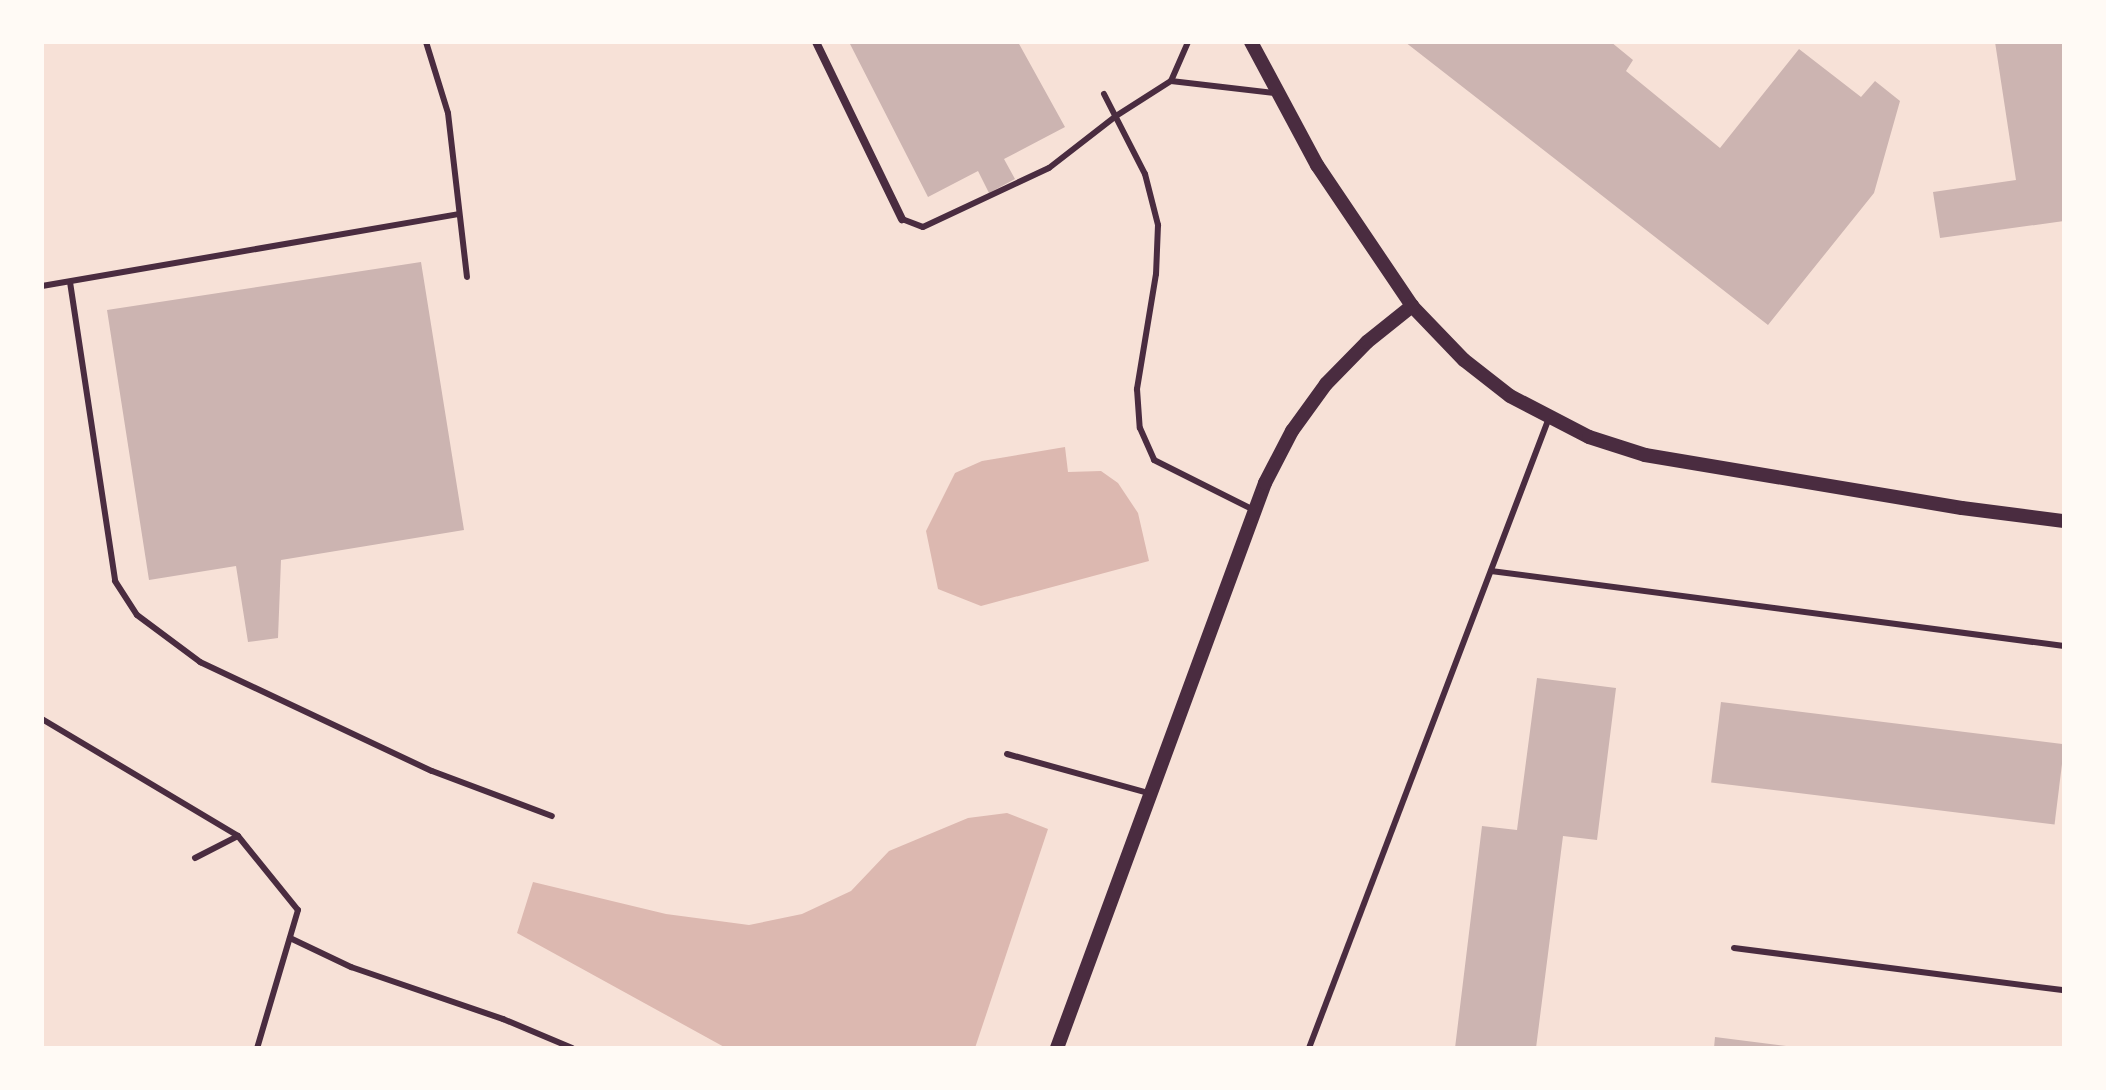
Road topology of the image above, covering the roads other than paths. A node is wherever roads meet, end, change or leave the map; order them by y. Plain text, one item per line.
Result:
1 (426, 42) edge
2 (816, 42) edge
3 (1188, 42) edge
4 (1251, 42) edge
5 (1171, 81) junction
6 (1278, 93) junction
7 (1104, 94) dead end
8 (1116, 116) junction
9 (457, 214) junction
10 (902, 219) joint
11 (467, 277) dead end
12 (70, 282) junction
13 (42, 286) edge
14 (1412, 306) junction
15 (1549, 418) junction
16 (1254, 510) junction
17 (2064, 521) edge
18 (1491, 571) junction
19 (2064, 646) edge
20 (42, 719) edge
21 (1007, 754) dead end
22 (1152, 794) junction
23 (552, 816) dead end
24 (238, 836) junction
25 (195, 858) dead end
26 (290, 938) junction
27 (1734, 948) dead end
28 (2064, 990) edge
29 (257, 1048) edge
30 (572, 1048) edge
31 (1057, 1048) edge
32 (1309, 1048) edge

1 - 9 lane
2 - 10 street
3 - 5 lane
4 - 6 street
5 - 6 lane
5 - 8 lane
6 - 14 street
7 - 8 lane
8 - 10 lane
8 - 16 lane
9 - 11 lane
9 - 12 lane
12 - 13 lane
12 - 23 lane
14 - 15 street
14 - 16 street
15 - 17 street
15 - 18 lane
16 - 22 street
18 - 19 lane
18 - 32 lane
20 - 24 lane
21 - 22 lane
22 - 31 street
24 - 25 lane
24 - 26 lane
26 - 29 lane
26 - 30 lane
27 - 28 lane

